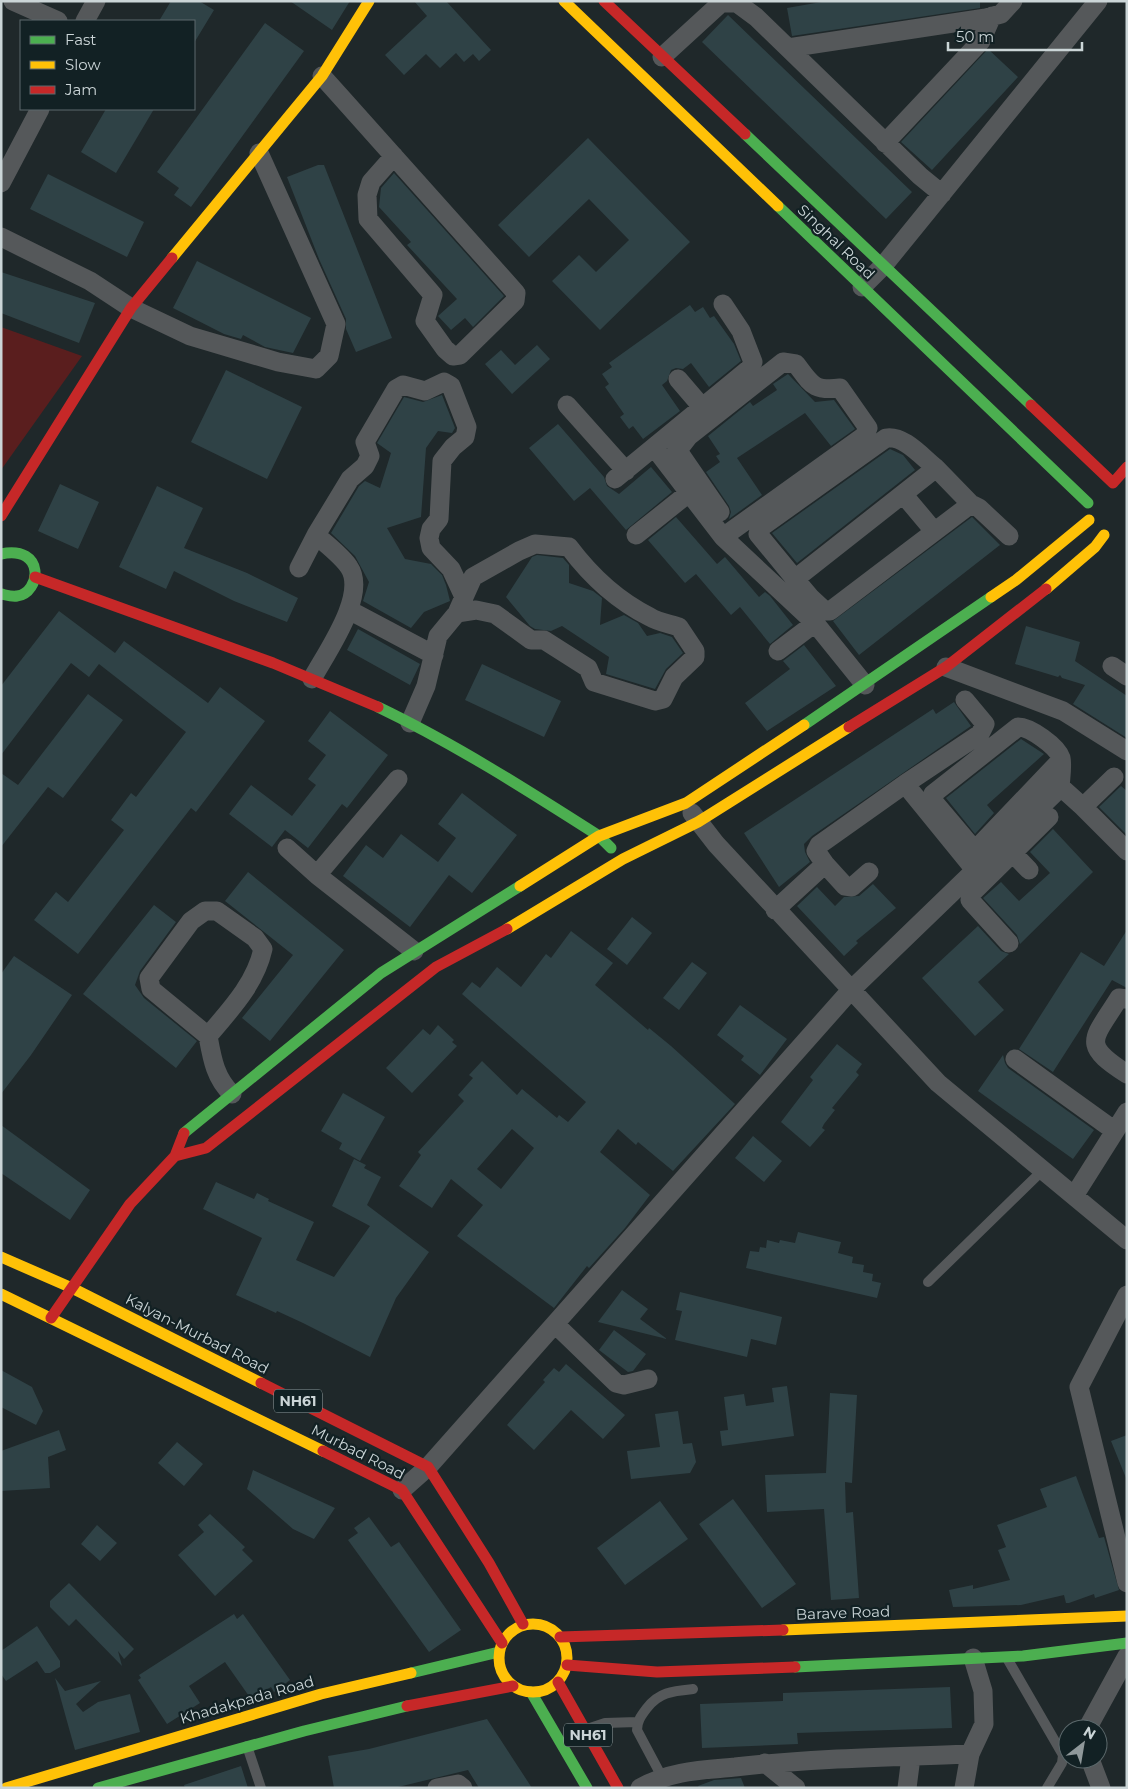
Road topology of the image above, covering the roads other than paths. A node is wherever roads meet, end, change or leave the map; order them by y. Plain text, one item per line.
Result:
1 (14, 1) edge
2 (96, 1) edge
3 (370, 1) edge
4 (564, 1) edge
5 (604, 1) edge
6 (1013, 1) edge
7 (1098, 1) edge
8 (992, 16) junction
9 (56, 20) edge
10 (86, 20) edge
11 (788, 48) junction
12 (662, 56) junction
13 (322, 76) junction
14 (39, 110) edge
15 (885, 143) junction
16 (259, 153) junction
17 (394, 156) junction
18 (1, 183) edge
19 (942, 194) junction
20 (1, 237) edge
21 (883, 266) junction
22 (862, 287) junction
23 (723, 304) dead end
24 (131, 308) junction
25 (678, 379) dead end
26 (567, 405) dead end
27 (702, 407) junction
28 (654, 447) junction
29 (673, 457) junction
30 (1127, 467) edge
31 (936, 468) junction
32 (1113, 483) junction
33 (1127, 486) edge
34 (690, 492) junction
35 (904, 494) junction
36 (1088, 503) junction
37 (971, 504) junction
38 (1, 516) edge
39 (1089, 520) junction
40 (934, 531) junction
41 (728, 534) junction
42 (316, 535) junction
43 (636, 535) dead end
44 (1104, 535) junction
45 (1009, 536) dead end
46 (1119, 536) dead end
47 (3, 548) edge
48 (299, 568) dead end
49 (35, 577) junction
50 (794, 579) junction
51 (1, 594) edge
52 (805, 603) junction
53 (460, 605) junction
54 (349, 610) junction
55 (815, 623) junction
56 (778, 651) dead end
57 (434, 655) junction
58 (946, 667) junction
59 (312, 679) junction
60 (865, 685) junction
61 (965, 700) dead end
62 (410, 723) junction
63 (1127, 752) edge
64 (1061, 760) junction
65 (1114, 777) dead end
66 (398, 779) dead end
67 (905, 784) junction
68 (1060, 790) junction
69 (686, 804) junction
70 (1083, 807) junction
71 (1049, 817) dead end
72 (698, 822) junction
73 (599, 836) junction
74 (287, 848) dead end
75 (1008, 848) junction
76 (1127, 851) edge
77 (623, 859) junction
78 (824, 864) junction
79 (975, 870) junction
80 (1029, 870) dead end
81 (869, 872) dead end
82 (317, 875) junction
83 (775, 910) junction
84 (1009, 943) dead end
85 (414, 951) junction
86 (850, 991) junction
87 (1127, 999) edge
88 (208, 1036) junction
89 (1016, 1059) dead end
90 (1127, 1074) edge
91 (232, 1094) junction
92 (1127, 1112) edge
93 (1115, 1131) junction
94 (175, 1156) junction
95 (1042, 1170) junction
96 (1074, 1196) junction
97 (1127, 1240) edge
98 (1, 1256) edge
99 (928, 1282) dead end
100 (72, 1288) junction
101 (1, 1294) edge
102 (1127, 1295) edge
103 (51, 1318) junction
104 (555, 1324) junction
105 (648, 1379) dead end
106 (428, 1467) junction
107 (402, 1490) junction
108 (1127, 1583) edge
109 (1127, 1616) edge
110 (523, 1624) junction
111 (560, 1637) junction
112 (1127, 1643) edge
113 (501, 1648) junction
114 (1127, 1656) edge
115 (1006, 1657) junction
116 (973, 1658) junction
117 (566, 1665) junction
118 (558, 1682) junction
119 (513, 1686) junction
120 (693, 1689) dead end
121 (531, 1692) junction
122 (326, 1708) junction
123 (306, 1714) junction
124 (1092, 1719) edge
125 (637, 1722) junction
126 (586, 1730) junction
127 (241, 1733) junction
128 (970, 1754) junction
129 (911, 1756) junction
130 (765, 1764) junction
131 (1094, 1769) edge
132 (55, 1773) junction
133 (662, 1778) junction
134 (6, 1788) edge
135 (60, 1788) edge
136 (98, 1788) edge
137 (261, 1788) edge
138 (437, 1788) edge
139 (463, 1788) edge
140 (587, 1788) edge
141 (618, 1788) edge
142 (640, 1788) edge
143 (796, 1788) edge
144 (907, 1788) edge
145 (964, 1788) edge
146 (1046, 1788) edge
147 (1101, 1788) edge

1 - 9 street
2 - 10 street
3 - 13 main road
4 - 22 main road, Singhal Road
5 - 12 main road, Singhal Road
6 - 8 street
7 - 19 street
8 - 11 street
8 - 15 street
11 - 12 street
11 - 15 street
12 - 21 main road, Singhal Road
13 - 16 main road
13 - 17 street
14 - 18 street
15 - 19 street
16 - 24 main road
16 - 24 street
17 - 17 street
19 - 21 street
20 - 24 street
21 - 22 street
21 - 32 main road, Singhal Road
22 - 36 main road, Singhal Road
23 - 27 street
24 - 38 main road
25 - 27 street
26 - 28 street
27 - 28 street
28 - 29 street
29 - 34 street
29 - 41 street
29 - 41 street
30 - 32 main road
31 - 35 street
31 - 37 street
31 - 50 street
32 - 33 main road
32 - 36 main road
34 - 41 street
34 - 43 street
35 - 40 street
35 - 50 street
36 - 39 main road
37 - 40 street
37 - 45 street
39 - 44 main road
39 - 60 main road
40 - 52 street
41 - 52 street
42 - 48 street
42 - 53 street
42 - 54 street
44 - 46 main road
44 - 58 main road
47 - 49 main road
49 - 51 main road
49 - 59 main road
50 - 52 street
52 - 55 street
53 - 53 street
53 - 57 street
54 - 57 street
54 - 59 street
55 - 56 street
55 - 60 street
57 - 62 street
58 - 63 street
58 - 72 main road
59 - 62 main road
60 - 69 main road
61 - 67 street
62 - 73 main road
64 - 64 street
64 - 68 street
65 - 70 street
66 - 82 street
67 - 78 street
67 - 79 street
68 - 70 street
68 - 75 street
69 - 72 street
69 - 73 main road
70 - 76 street
71 - 75 street
72 - 77 main road
72 - 83 street
73 - 77 main road
73 - 85 main road
74 - 82 street
75 - 79 street
75 - 80 street
75 - 84 street
77 - 94 main road
78 - 81 street
78 - 83 street
79 - 86 street
82 - 85 street
83 - 86 street
85 - 91 main road
86 - 95 street
86 - 104 street
87 - 90 street
88 - 88 street
88 - 91 street
89 - 93 street
91 - 94 main road
92 - 93 street
93 - 96 street
94 - 100 main road
95 - 96 street
95 - 99 lane
96 - 97 street
98 - 100 main road, Kalyan-Murbad Road / NH61
100 - 103 main road
100 - 106 main road, Kalyan-Murbad Road / NH61
101 - 103 main road, Murbad Road / NH61
102 - 108 street
103 - 107 main road, Murbad Road / NH61
104 - 105 street
104 - 106 street
106 - 107 street
106 - 110 main road
107 - 113 main road, Murbad Road
109 - 111 main road, Barave Road
110 - 111 main road
110 - 113 main road
111 - 117 main road
112 - 115 main road
113 - 119 main road
113 - 122 main road, Khadakpada Road
114 - 124 street
115 - 116 main road
115 - 146 lane
116 - 117 main road
116 - 128 street
117 - 118 main road
118 - 121 main road
118 - 126 main road, NH61
119 - 121 main road
119 - 122 main road
120 - 125 lane
121 - 140 main road, NH61
122 - 123 main road, Khadakpada Road
122 - 123 main road
123 - 127 main road
123 - 127 main road, Khadakpada Road
125 - 126 lane
125 - 133 lane
126 - 141 main road, NH61
127 - 132 main road, Khadakpada Road
127 - 136 main road, Khadakpada Road
127 - 137 lane
128 - 129 street
128 - 145 street
129 - 130 street
129 - 144 street
130 - 133 street
130 - 143 street
131 - 147 street
132 - 134 main road, Khadakpada Road
132 - 135 main road
133 - 142 street
138 - 139 street

